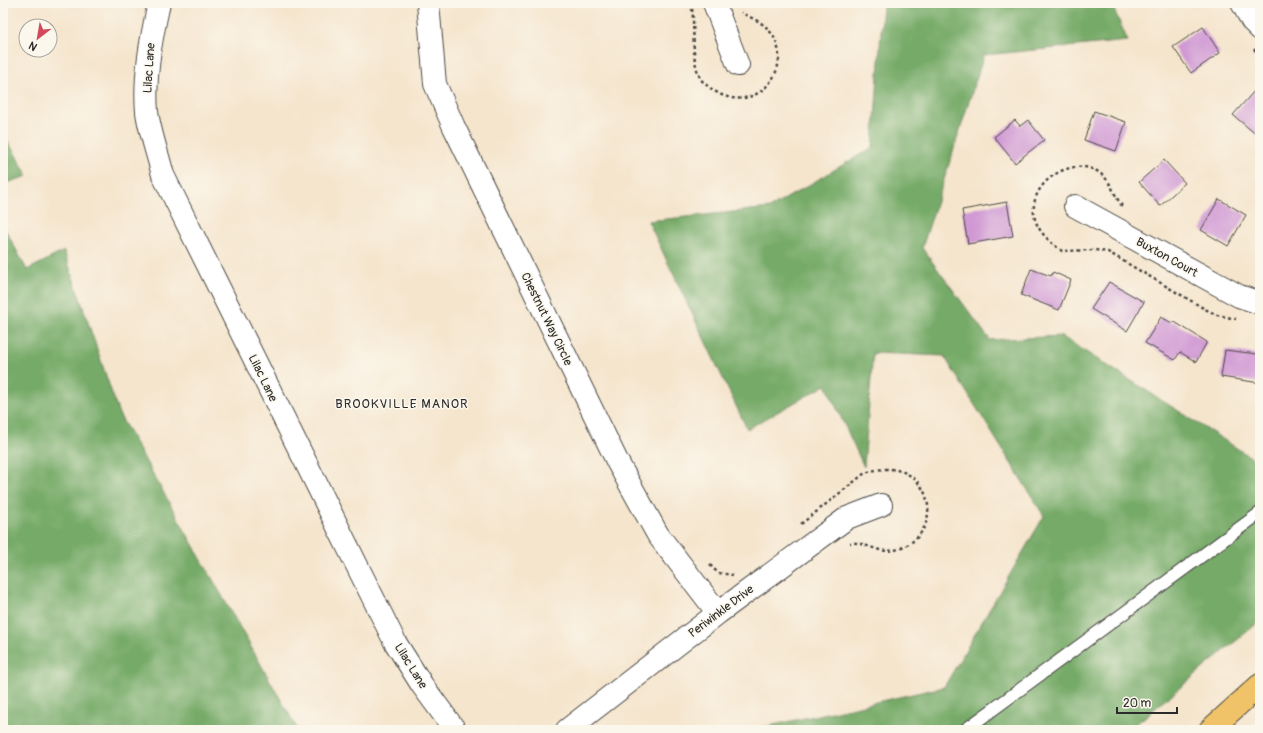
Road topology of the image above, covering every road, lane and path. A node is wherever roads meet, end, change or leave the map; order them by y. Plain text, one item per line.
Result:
1 (158, 3) edge
2 (428, 3) edge
3 (714, 3) edge
4 (1242, 3) edge
5 (1260, 29) edge
6 (738, 65) dead end
7 (1075, 206) dead end
8 (1260, 303) edge
9 (881, 504) dead end
10 (1260, 513) edge
11 (795, 528) dead end
12 (845, 544) dead end
13 (708, 563) dead end
14 (739, 571) dead end
15 (718, 613) junction
16 (1260, 685) edge
17 (455, 730) edge
18 (567, 730) edge
19 (965, 730) edge
20 (1210, 730) edge

1 - 17 street, Lilac Lane
2 - 15 street, Chestnut Way Circle
3 - 6 street
4 - 5 street
7 - 8 street, Buxton Court
9 - 15 street, Periwinkle Drive
10 - 19 lane
11 - 12 path
13 - 14 path
15 - 18 street, Periwinkle Drive
16 - 20 highway

